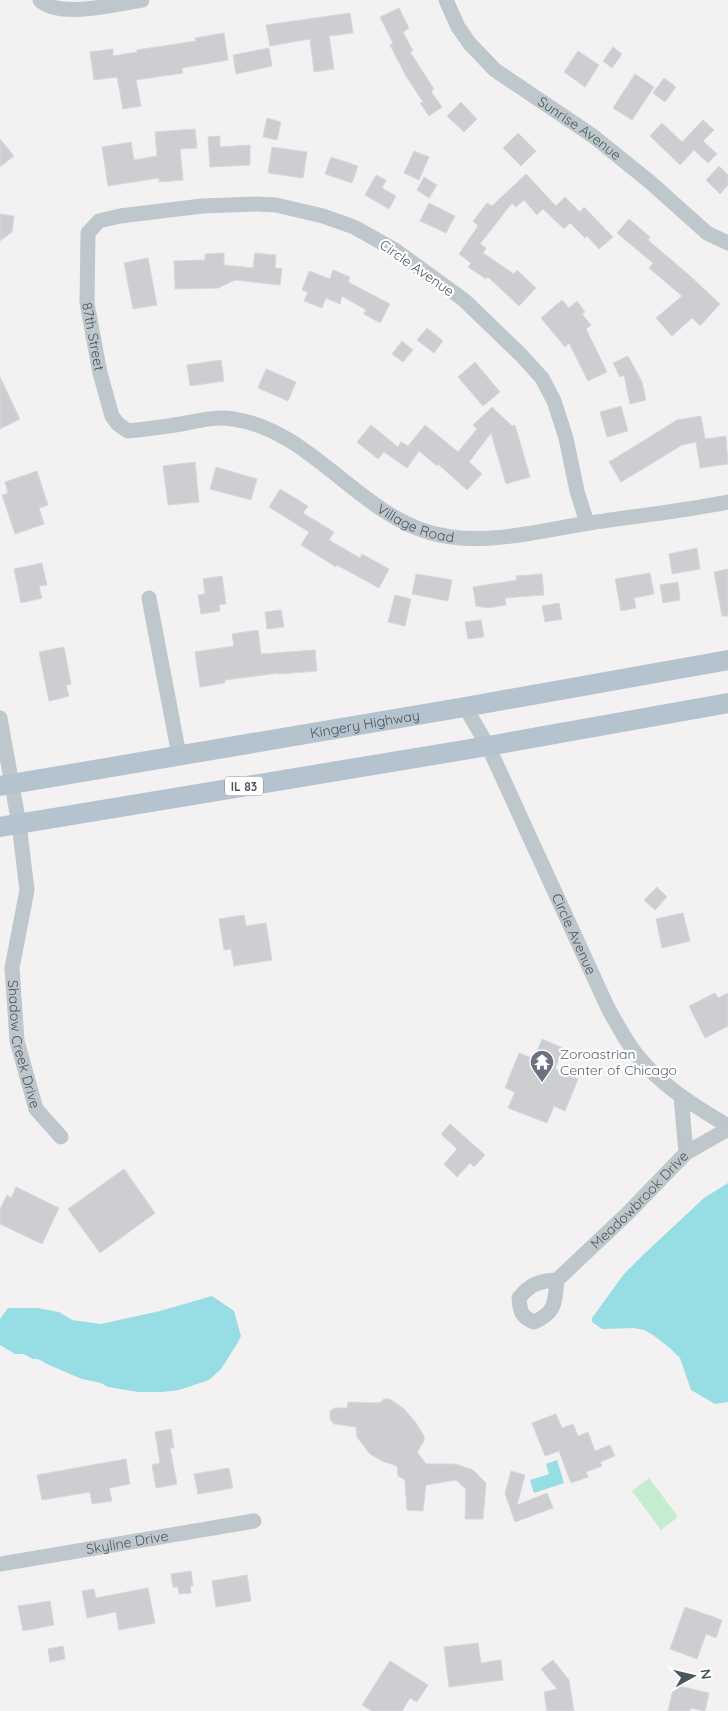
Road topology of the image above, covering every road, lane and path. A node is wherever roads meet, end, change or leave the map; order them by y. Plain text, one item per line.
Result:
1 (40, 0) edge
2 (142, 0) edge
3 (446, 0) edge
4 (88, 233) joint
5 (728, 243) edge
6 (128, 431) joint
7 (728, 502) edge
8 (587, 523) junction
9 (149, 598) dead end
10 (728, 660) edge
11 (728, 703) edge
12 (465, 707) junction
13 (0, 718) edge
14 (488, 746) junction
15 (178, 755) junction
16 (6, 785) edge
17 (9, 825) edge
18 (681, 1096) junction
19 (728, 1127) edge
20 (61, 1137) dead end
21 (686, 1153) junction
22 (557, 1280) dead end
23 (254, 1521) dead end
24 (0, 1564) edge

1 - 2 street
3 - 5 street, Sunrise Avenue
4 - 6 street, 87th Street
4 - 8 street, Circle Avenue
6 - 8 street, Village Road
7 - 8 street, Village Road
9 - 15 street
10 - 12 main road, Kingery Highway
11 - 14 main road, IL 83
12 - 14 street, Circle Avenue
12 - 15 main road, Kingery Highway
13 - 16 street, Shadow Creek Drive
14 - 17 main road, IL 83
14 - 18 street, Circle Avenue
15 - 16 main road, Kingery Highway
16 - 17 street, Shadow Creek Drive
17 - 20 street, Shadow Creek Drive
18 - 19 street, Circle Avenue
18 - 21 street
19 - 21 street, Meadowbrook Drive
21 - 22 street, Meadowbrook Drive
23 - 24 street, Skyline Drive

